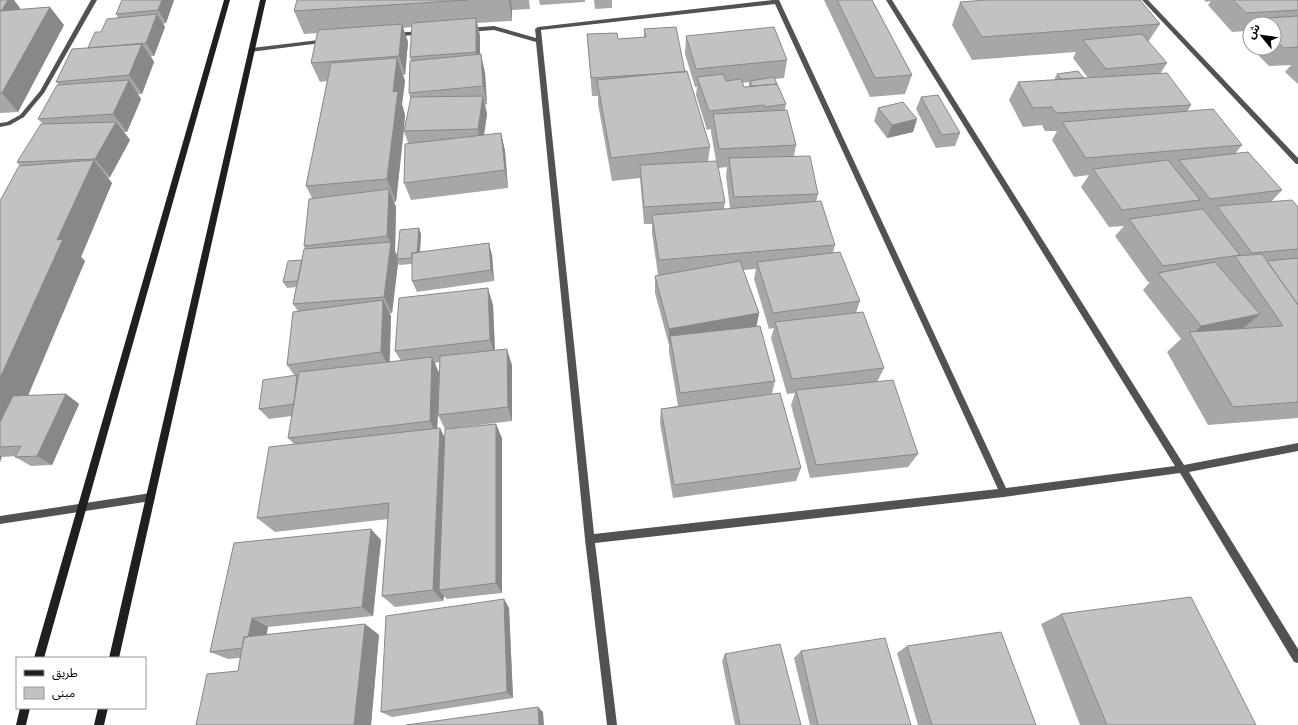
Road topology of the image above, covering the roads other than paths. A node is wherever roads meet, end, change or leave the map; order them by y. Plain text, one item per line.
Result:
1 (94, 0) edge
2 (227, 0) edge
3 (263, 0) edge
4 (889, 0) edge
5 (1144, 0) edge
6 (776, 1) edge
7 (463, 30) edge
8 (431, 32) edge
9 (384, 36) edge
10 (330, 40) edge
11 (539, 41) junction
12 (251, 50) junction
13 (0, 125) edge
14 (1298, 162) edge
15 (1298, 447) edge
16 (1182, 469) junction
17 (1004, 493) junction
18 (151, 497) junction
19 (82, 508) junction
20 (0, 520) edge
21 (590, 539) junction
22 (39, 657) edge
23 (114, 657) edge
24 (1298, 658) edge
25 (25, 709) edge
26 (103, 709) edge
27 (21, 725) edge
28 (99, 725) edge
29 (612, 725) edge

1 - 13 street
2 - 19 street
3 - 12 street
4 - 16 street
5 - 14 street
6 - 11 street
6 - 17 street
7 - 11 street
8 - 9 street
10 - 12 street
11 - 21 street
12 - 18 street
15 - 16 street
16 - 17 street
16 - 24 street
17 - 21 street
18 - 19 street
18 - 23 street
19 - 20 street
19 - 22 street
21 - 29 street
25 - 27 street
26 - 28 street

